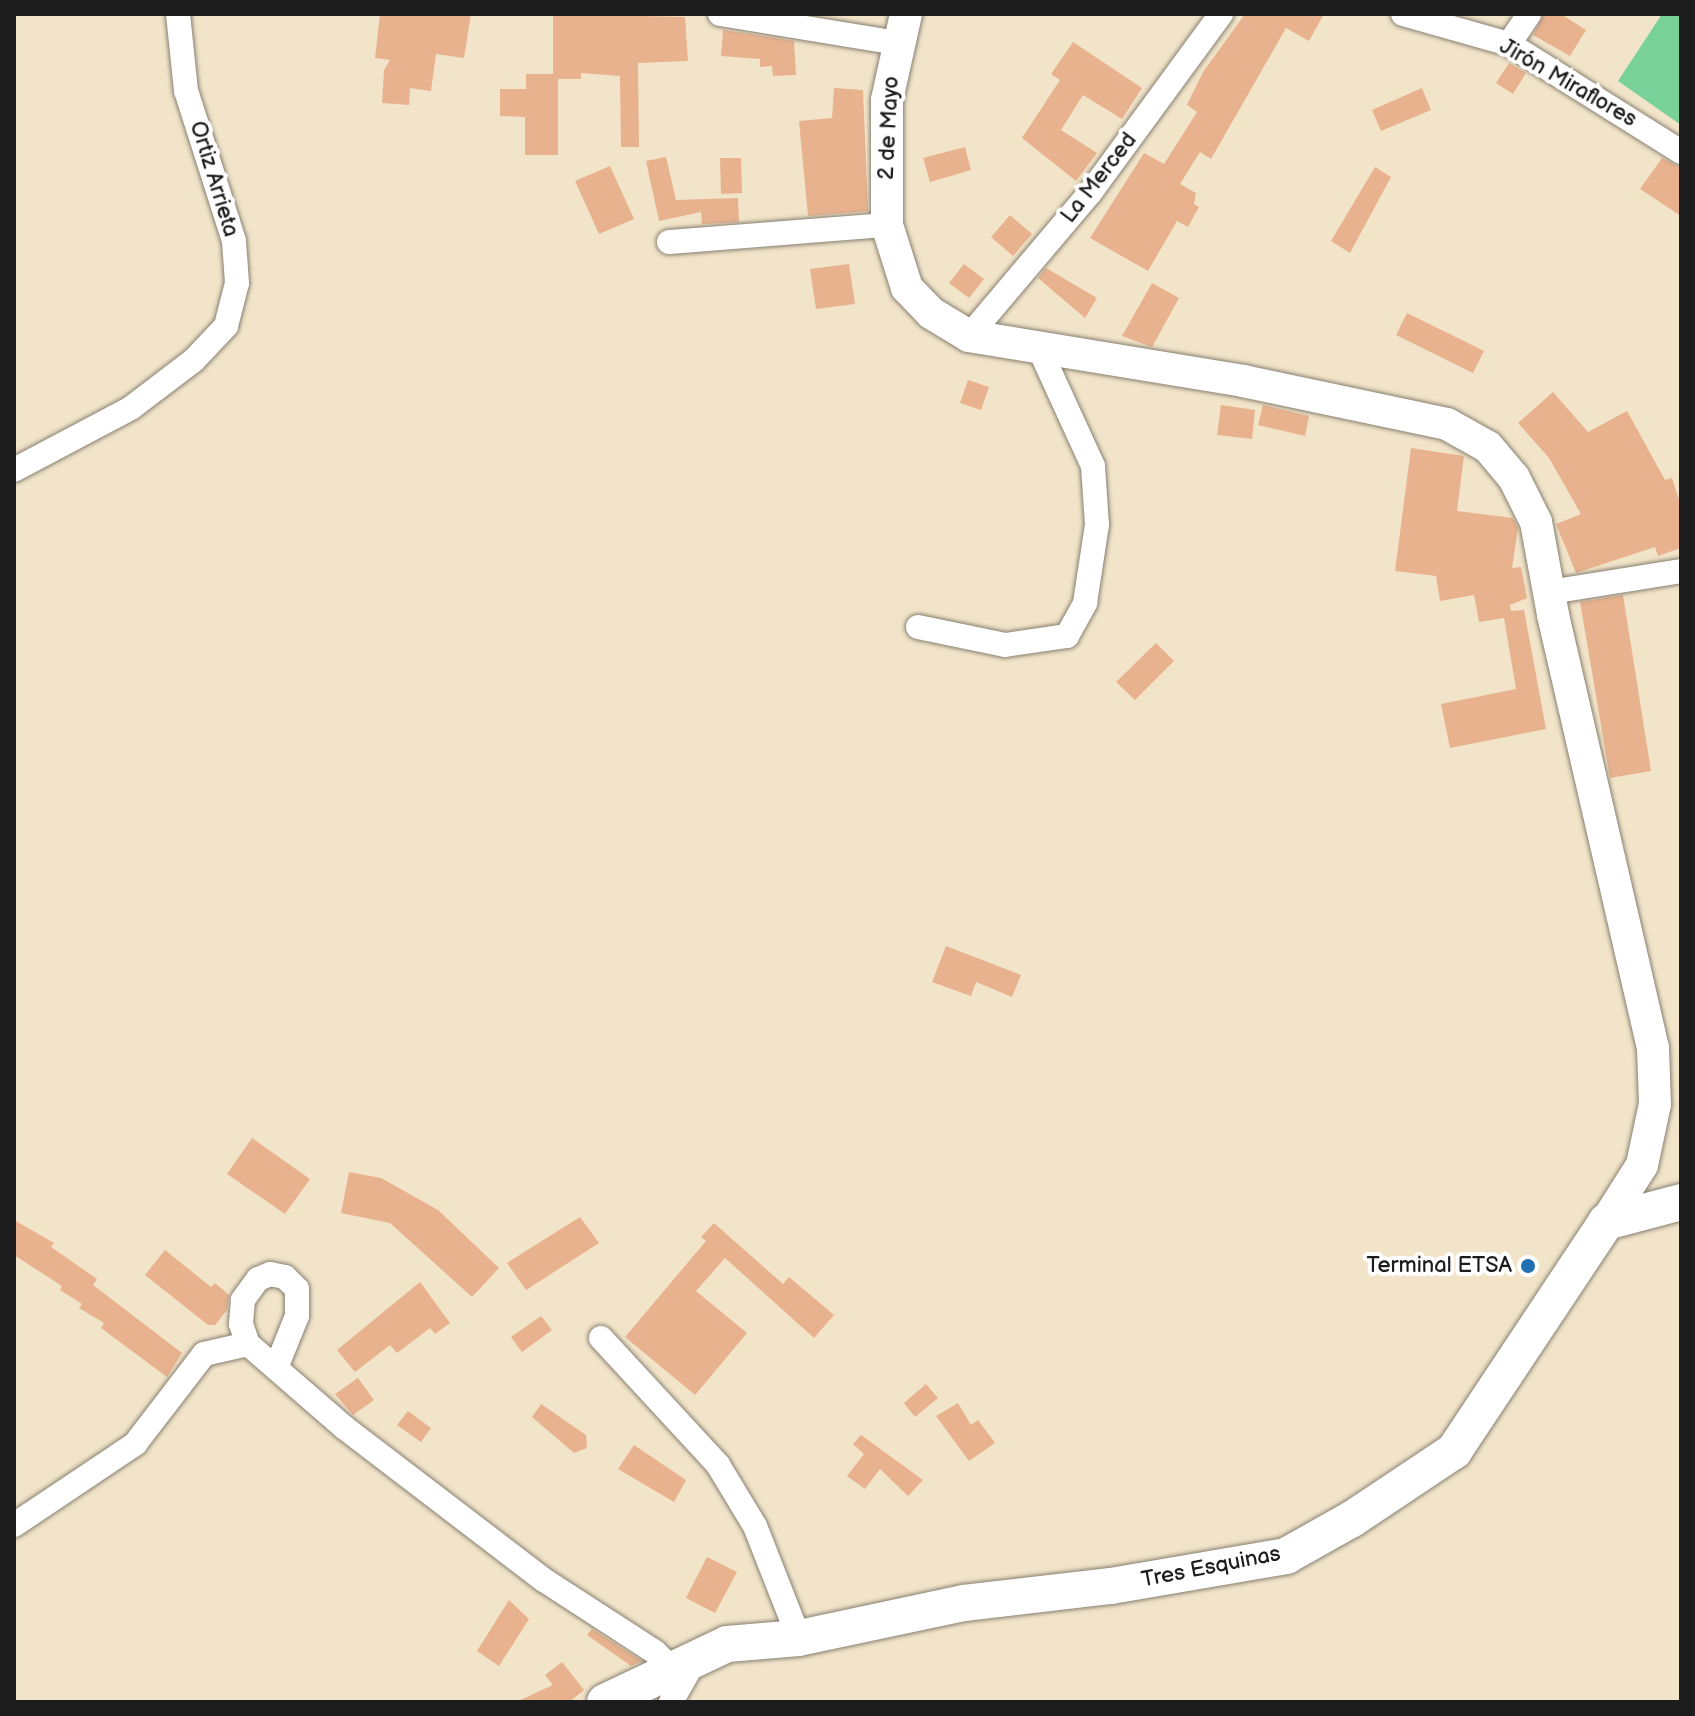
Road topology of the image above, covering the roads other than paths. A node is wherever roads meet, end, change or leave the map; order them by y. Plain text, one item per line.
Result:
1 (178, 14) edge
2 (720, 14) edge
3 (1221, 14) edge
4 (1403, 14) edge
5 (1529, 14) edge
6 (901, 28) edge
7 (1509, 44) junction
8 (1681, 152) edge
9 (889, 234) junction
10 (669, 242) dead end
11 (969, 336) junction
12 (1039, 348) junction
13 (14, 470) edge
14 (1681, 571) edge
15 (1550, 592) junction
16 (918, 627) dead end
17 (1681, 1202) edge
18 (1606, 1222) junction
19 (601, 1338) dead end
20 (248, 1344) junction
21 (276, 1368) junction
22 (14, 1525) edge
23 (799, 1638) junction
24 (680, 1678) edge
25 (605, 1702) edge

1 - 13 street, Ortiz Arrieta
2 - 6 street
3 - 11 street, La Merced
4 - 7 street, Jirón Miraflores
5 - 7 street
6 - 9 main road, 2 de Mayo
7 - 8 street, Jirón Miraflores
9 - 10 street
9 - 11 main road, 2 de Mayo
11 - 12 main road
12 - 15 main road
12 - 16 street
14 - 15 street
15 - 18 main road
17 - 18 highway
18 - 23 highway, Tres Esquinas
19 - 23 street
20 - 21 street
20 - 21 street
20 - 22 street
21 - 24 street
23 - 24 highway, Tres Esquinas
24 - 25 highway, Tres Esquinas

